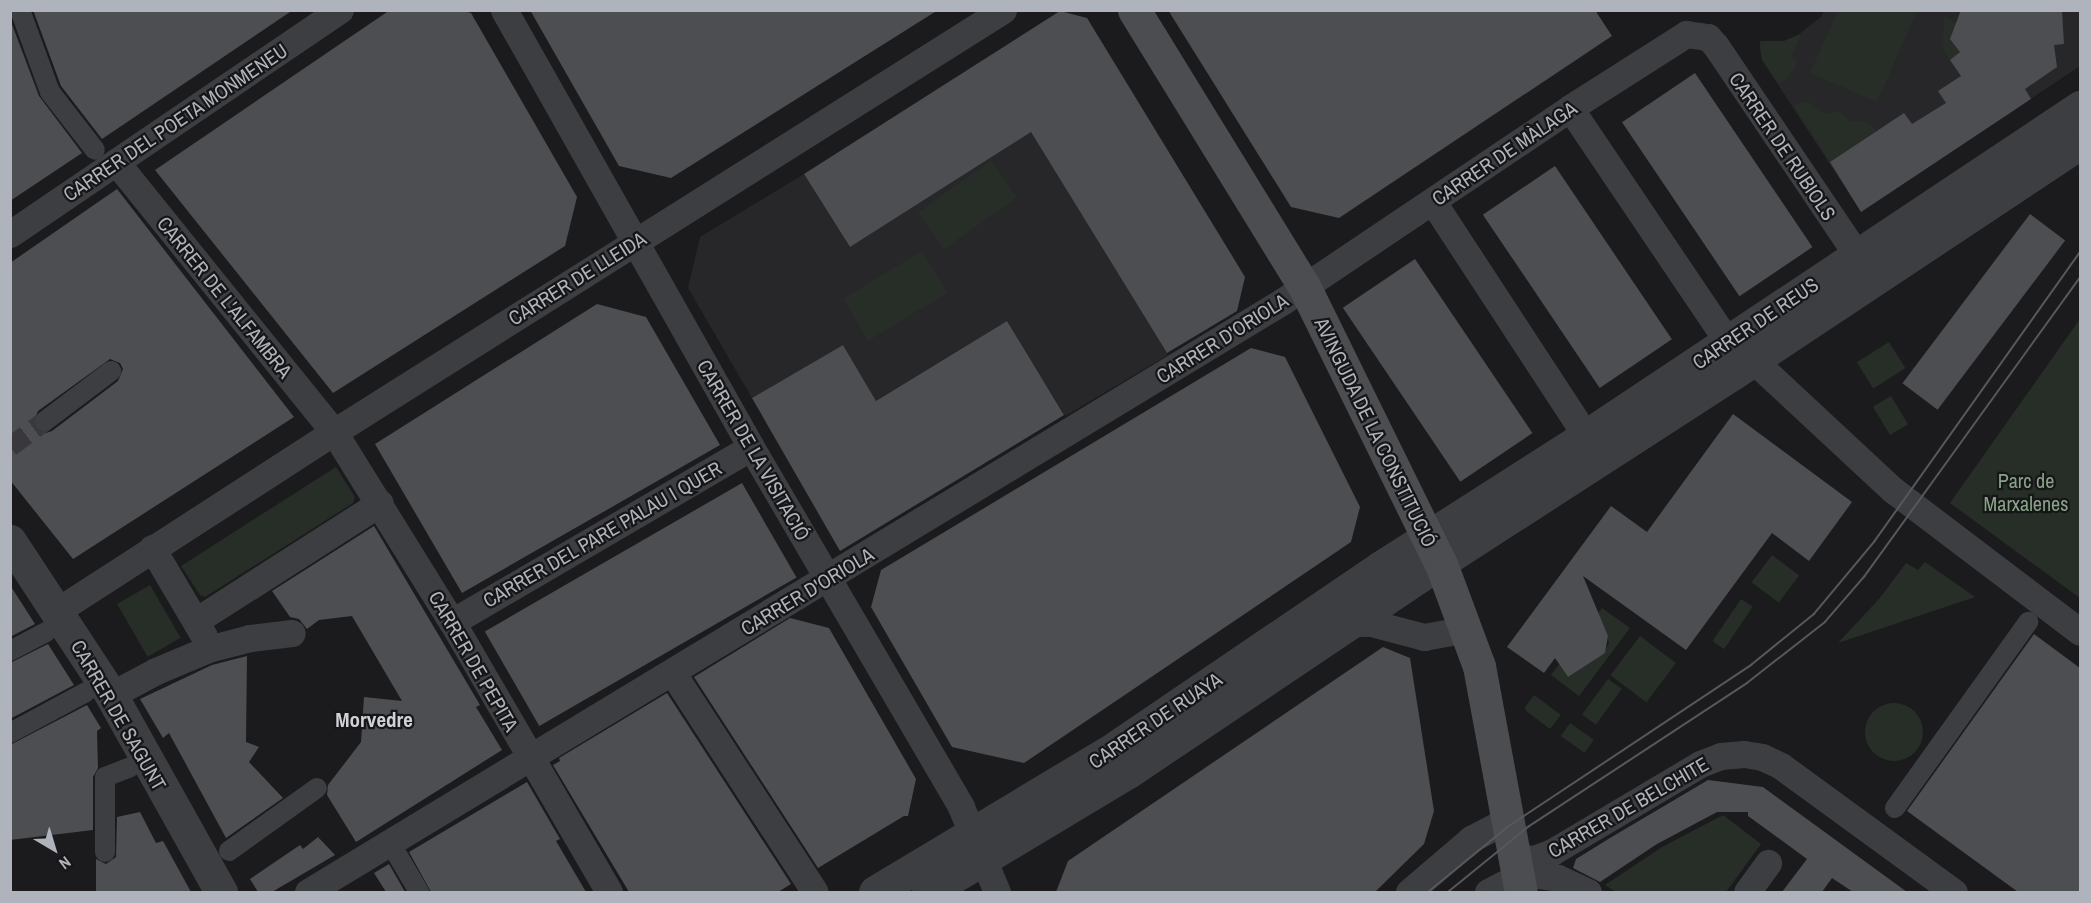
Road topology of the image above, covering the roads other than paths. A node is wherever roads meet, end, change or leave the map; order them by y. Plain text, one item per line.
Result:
1 (20, 10) edge
2 (340, 10) edge
3 (504, 10) edge
4 (1003, 10) edge
5 (1134, 10) edge
6 (1708, 37) joint
7 (2080, 107) edge
8 (1570, 108) junction
9 (2080, 143) edge
10 (105, 156) junction
11 (1433, 202) junction
12 (10, 234) edge
13 (636, 241) junction
14 (1857, 255) junction
15 (1304, 286) junction
16 (1741, 351) junction
17 (111, 371) dead end
18 (45, 421) tunnel mouth
19 (334, 432) junction
20 (1586, 436) junction
21 (752, 447) junction
22 (380, 503) junction
23 (10, 541) edge
24 (152, 548) junction
25 (1434, 550) junction
26 (828, 579) junction
27 (197, 620) junction
28 (52, 621) junction
29 (452, 622) junction
30 (2028, 622) dead end
31 (1350, 623) junction
32 (1467, 629) junction
33 (2080, 632) edge
34 (292, 633) dead end
35 (208, 649) junction
36 (10, 651) edge
37 (672, 672) junction
38 (98, 694) junction
39 (10, 733) edge
40 (530, 758) junction
41 (129, 768) dead end
42 (317, 788) dead end
43 (1895, 808) dead end
44 (978, 847) junction
45 (229, 851) dead end
46 (105, 852) dead end
47 (1552, 852) junction
48 (398, 856) dead end
49 (1515, 861) edge
50 (1768, 863) dead end
51 (1558, 879) junction
52 (221, 892) edge
53 (308, 892) edge
54 (419, 892) edge
55 (609, 892) edge
56 (815, 892) edge
57 (875, 892) edge
58 (928, 892) edge
59 (997, 892) edge
60 (1409, 892) edge
61 (1488, 892) edge
62 (1588, 892) edge
63 (1747, 892) edge
64 (1954, 892) edge

1 - 10 street, CARRER DE L'ALFAMBRA
2 - 10 street, CARRER DEL POETA MONMENEU
3 - 13 street, CARRER DE LA VISITACIÓ
4 - 13 street, CARRER DE LLEIDA
5 - 15 main road, AVINGUDA DE LA CONSTITUCIÓ
6 - 8 street, CARRER DE MÀLAGA
6 - 14 street, CARRER DE RUBIOLS
7 - 14 street, CARRER DE REUS
8 - 11 street, CARRER DE MÀLAGA
8 - 16 street
9 - 16 street, CARRER DE REUS
10 - 12 street, CARRER DEL POETA MONMENEU
10 - 19 street, CARRER DE L'ALFAMBRA
11 - 15 street, CARRER DE MÀLAGA
11 - 20 street
13 - 19 street, CARRER DE LLEIDA
13 - 21 street, CARRER DE LA VISITACIÓ
14 - 16 street, CARRER DE REUS
15 - 25 main road, AVINGUDA DE LA CONSTITUCIÓ
15 - 26 street, CARRER D'ORIOLA
16 - 20 street, CARRER DE REUS
16 - 25 street, CARRER DE REUS
16 - 33 street
17 - 18 street
19 - 22 street, CARRER DE PEPITA
19 - 24 street, CARRER DE LLEIDA
20 - 25 street, CARRER DE REUS
21 - 26 street, CARRER DE LA VISITACIÓ
21 - 29 street, CARRER DEL PARE PALAU I QUER
22 - 27 street
22 - 29 street, CARRER DE PEPITA
23 - 28 street, CARRER DE SAGUNT
24 - 27 street
24 - 28 street, CARRER DE LLEIDA
25 - 31 street, CARRER DE RUAYA
25 - 32 main road, AVINGUDA DE LA CONSTITUCIÓ
25 - 44 street, CARRER DE RUAYA
26 - 37 street, CARRER D'ORIOLA
26 - 44 street, CARRER DE LA VISITACIÓ
27 - 35 street
28 - 36 street
28 - 38 street, CARRER DE SAGUNT
29 - 40 street, CARRER DE PEPITA
30 - 43 street
31 - 32 street
31 - 44 street, CARRER DE RUAYA
32 - 49 main road, AVINGUDA DE LA CONSTITUCIÓ
34 - 35 street
35 - 38 street
37 - 40 street, CARRER D'ORIOLA
37 - 56 street
38 - 39 street
38 - 52 street, CARRER DE SAGUNT
40 - 53 street, CARRER D'ORIOLA
40 - 55 street, CARRER DE PEPITA
41 - 46 street
42 - 45 street
44 - 57 street, CARRER DE RUAYA
44 - 58 street, CARRER DE RUAYA
44 - 59 street, CARRER DE LA VISITACIÓ
47 - 49 street, CARRER DE BELCHITE
47 - 51 street
47 - 64 street, CARRER DE BELCHITE
48 - 54 street
49 - 51 street
49 - 60 street
49 - 61 street
50 - 63 street
51 - 62 street

